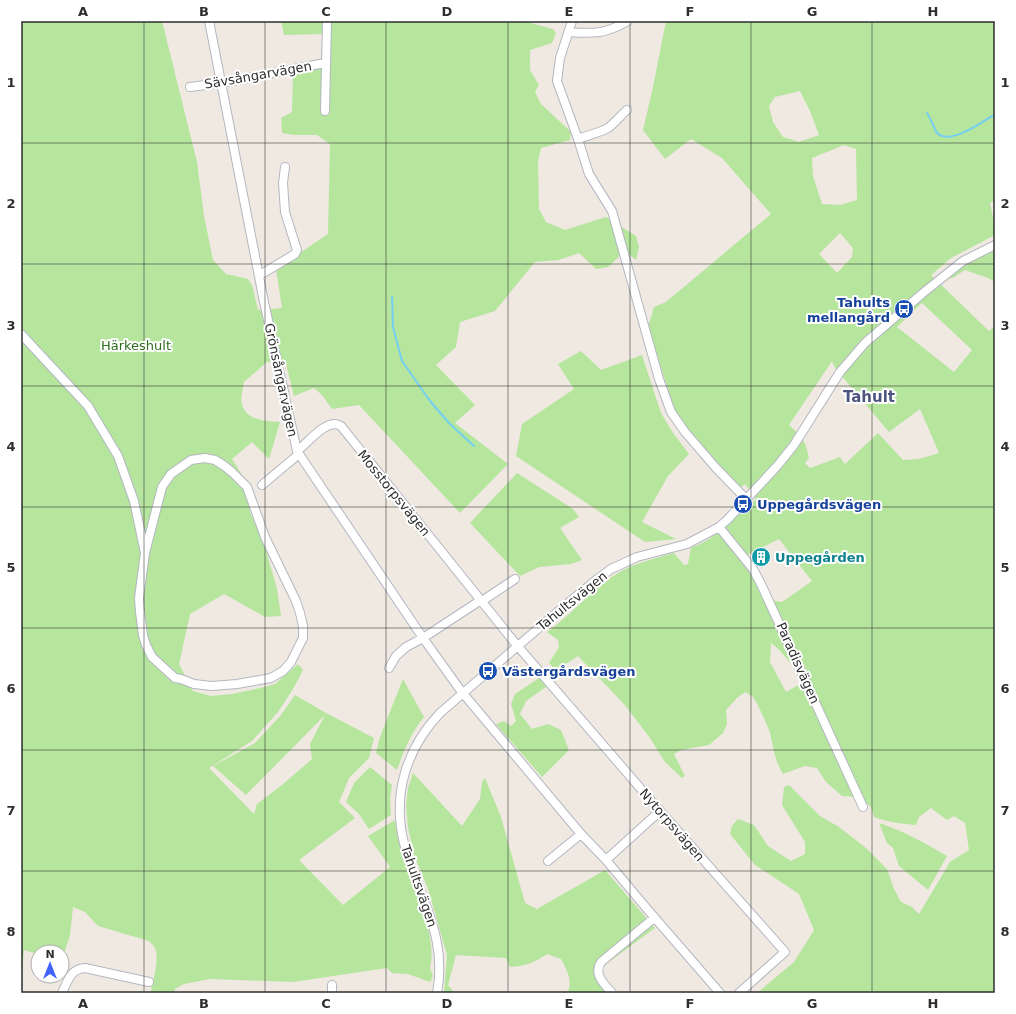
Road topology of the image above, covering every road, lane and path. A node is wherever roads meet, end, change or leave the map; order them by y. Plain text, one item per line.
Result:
1 (209, 21) edge
2 (327, 21) edge
3 (572, 21) edge
4 (628, 21) edge
5 (568, 32) junction
6 (326, 63) junction
7 (222, 83) junction
8 (190, 87) dead end
9 (627, 110) dead end
10 (325, 111) dead end
11 (578, 139) junction
12 (285, 167) dead end
13 (995, 245) edge
14 (260, 275) junction
15 (21, 334) edge
16 (298, 452) junction
17 (262, 485) dead end
18 (747, 500) junction
19 (719, 527) junction
20 (145, 553) junction
21 (515, 579) dead end
22 (482, 601) junction
23 (423, 638) junction
24 (520, 648) junction
25 (389, 668) dead end
26 (463, 693) junction
27 (863, 807) dead end
28 (660, 811) junction
29 (581, 834) junction
30 (606, 860) junction
31 (548, 861) dead end
32 (654, 918) junction
33 (149, 982) dead end
34 (62, 993) edge
35 (437, 993) edge
36 (612, 993) edge
37 (720, 993) edge
38 (740, 993) edge

1 - 7 street, Grönsångarvägen
2 - 6 street
3 - 5 street
4 - 5 street
5 - 11 street
6 - 7 street, Sävsångarvägen
6 - 10 street
7 - 8 street, Sävsångarvägen
7 - 14 street, Grönsångarvägen
9 - 11 street
11 - 18 street
12 - 14 street
13 - 18 street, Tahultsvägen
14 - 16 street, Grönsångarvägen
15 - 20 street
16 - 17 street, Mosstorpsvägen
16 - 22 street, Mosstorpsvägen
16 - 23 street, Grönsångarvägen
18 - 19 street, Tahultsvägen
19 - 24 street, Tahultsvägen
19 - 27 street, Paradisvägen
20 - 20 street
21 - 22 street
22 - 23 street
22 - 24 street, Mosstorpsvägen
23 - 25 street
23 - 26 street, Grönsångarvägen
24 - 26 street, Tahultsvägen
24 - 28 street, Nytorpsvägen
26 - 29 street
26 - 35 street, Tahultsvägen
28 - 30 street
28 - 38 street, Nytorpsvägen
29 - 30 street
29 - 31 street
30 - 32 street
32 - 36 street
32 - 37 street
33 - 34 street

